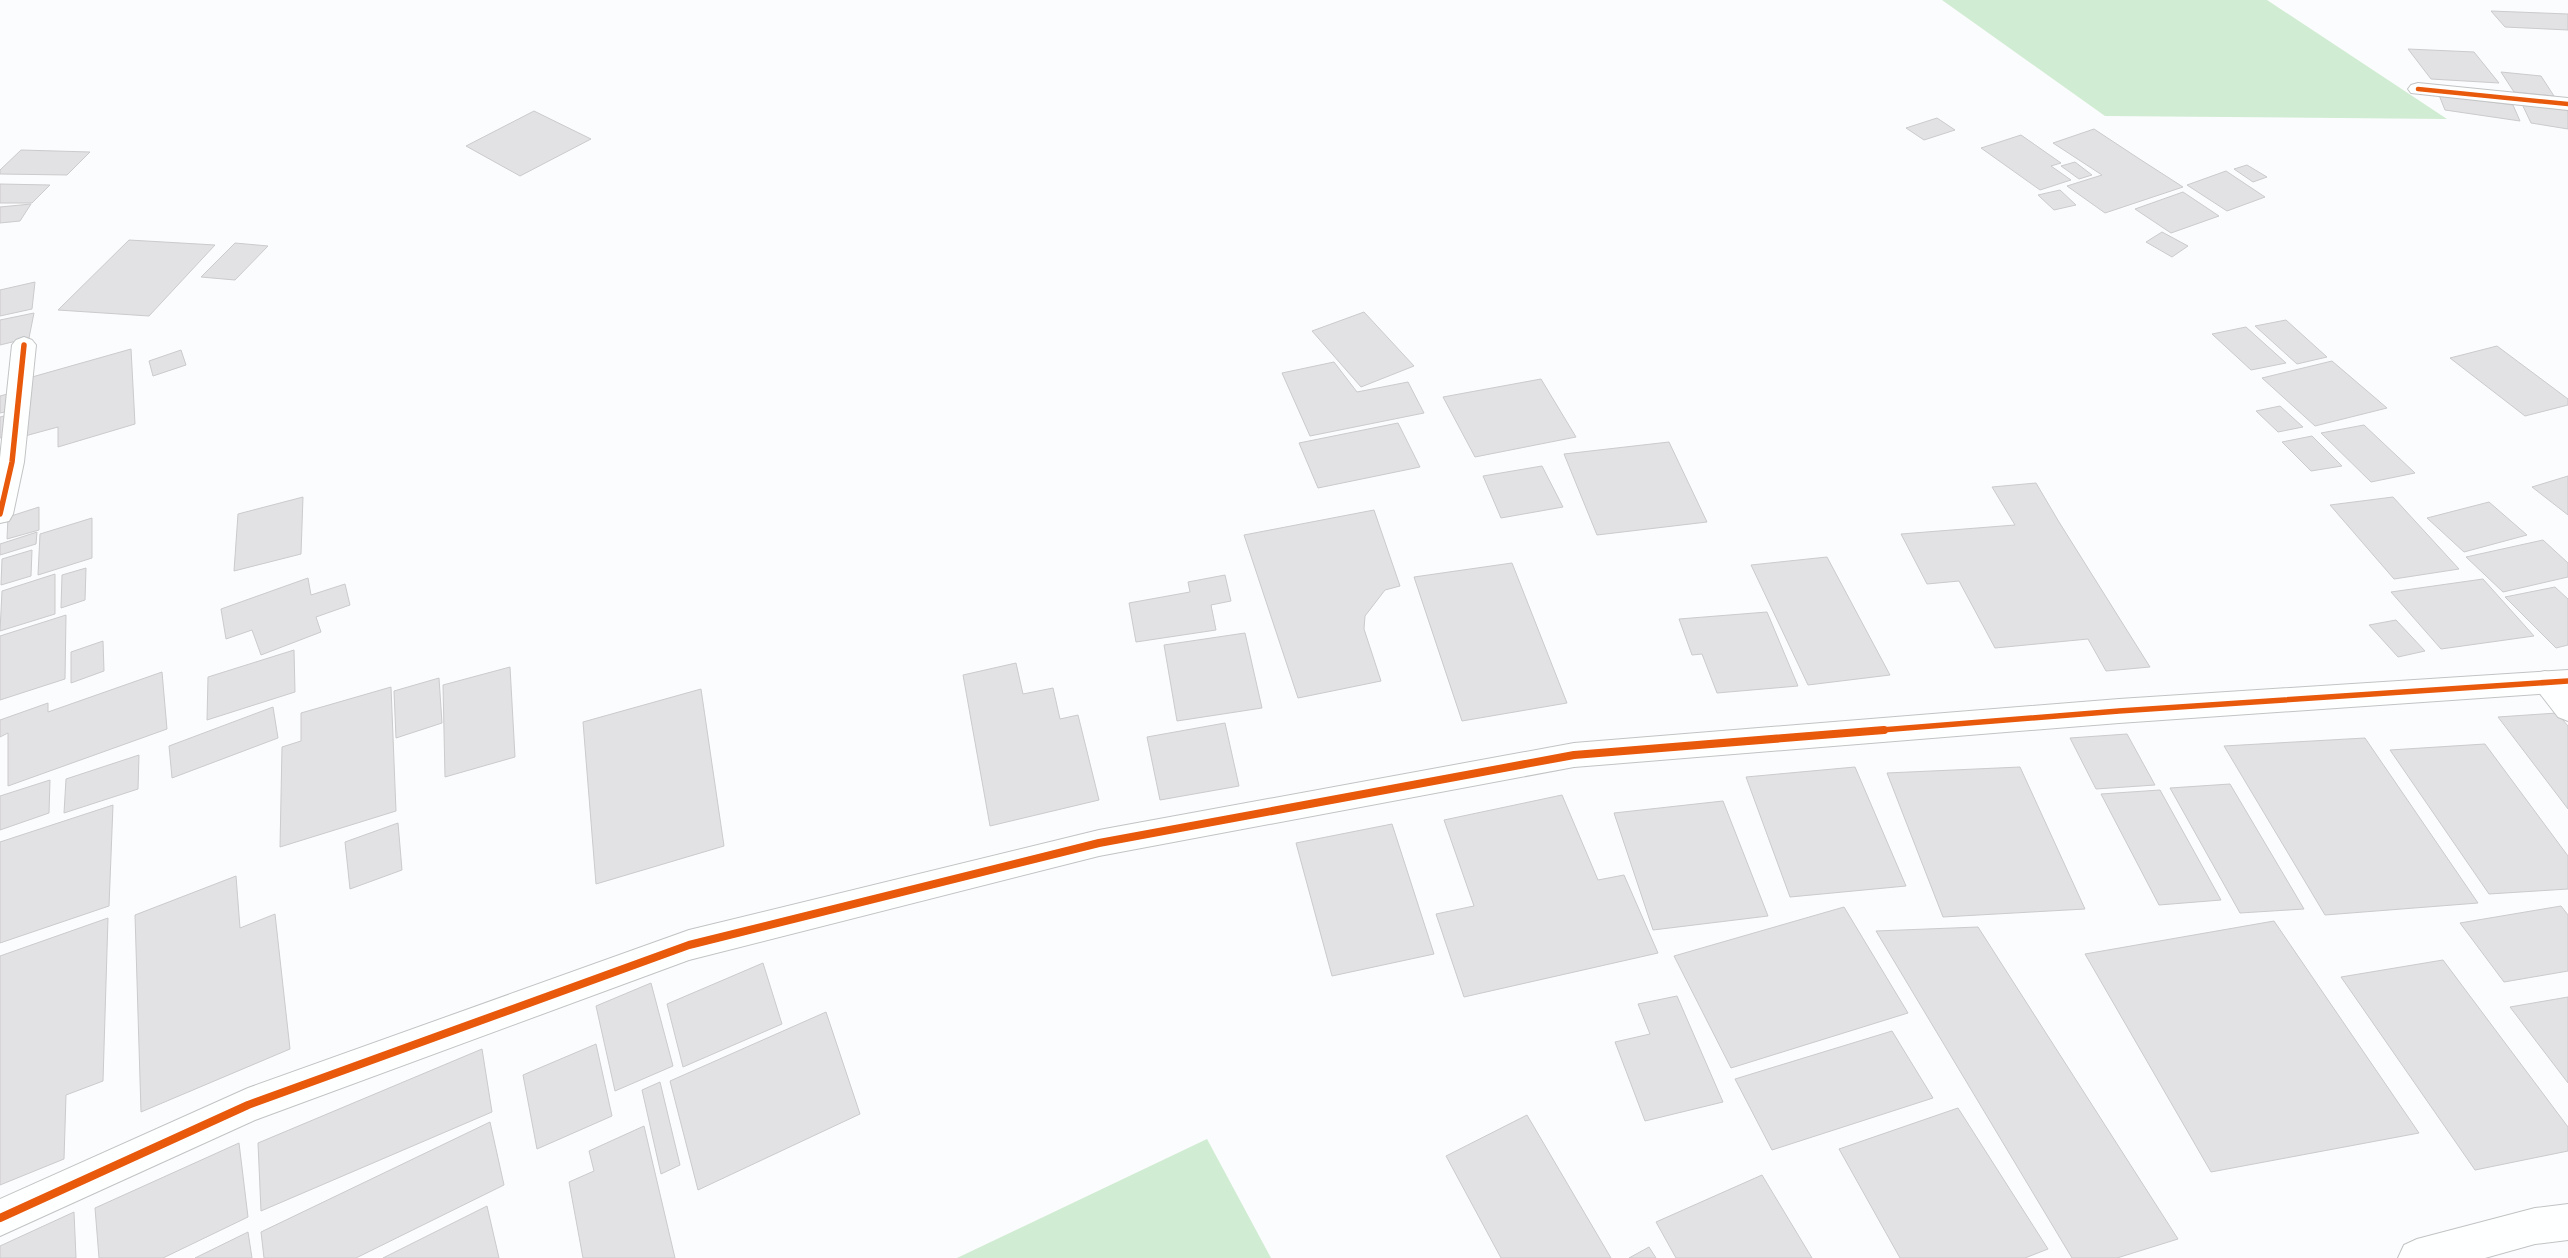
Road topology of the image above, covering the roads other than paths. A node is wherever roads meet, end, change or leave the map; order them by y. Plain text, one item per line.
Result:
1 (2418, 89) dead end
2 (2568, 104) edge
3 (24, 345) dead end
4 (0, 514) edge
5 (2557, 682) edge
6 (2568, 709) edge
7 (0, 1218) edge
8 (2568, 1222) edge
9 (2417, 1258) edge

1 - 2 street
3 - 4 street
5 - 6 street
5 - 7 street
8 - 9 street

